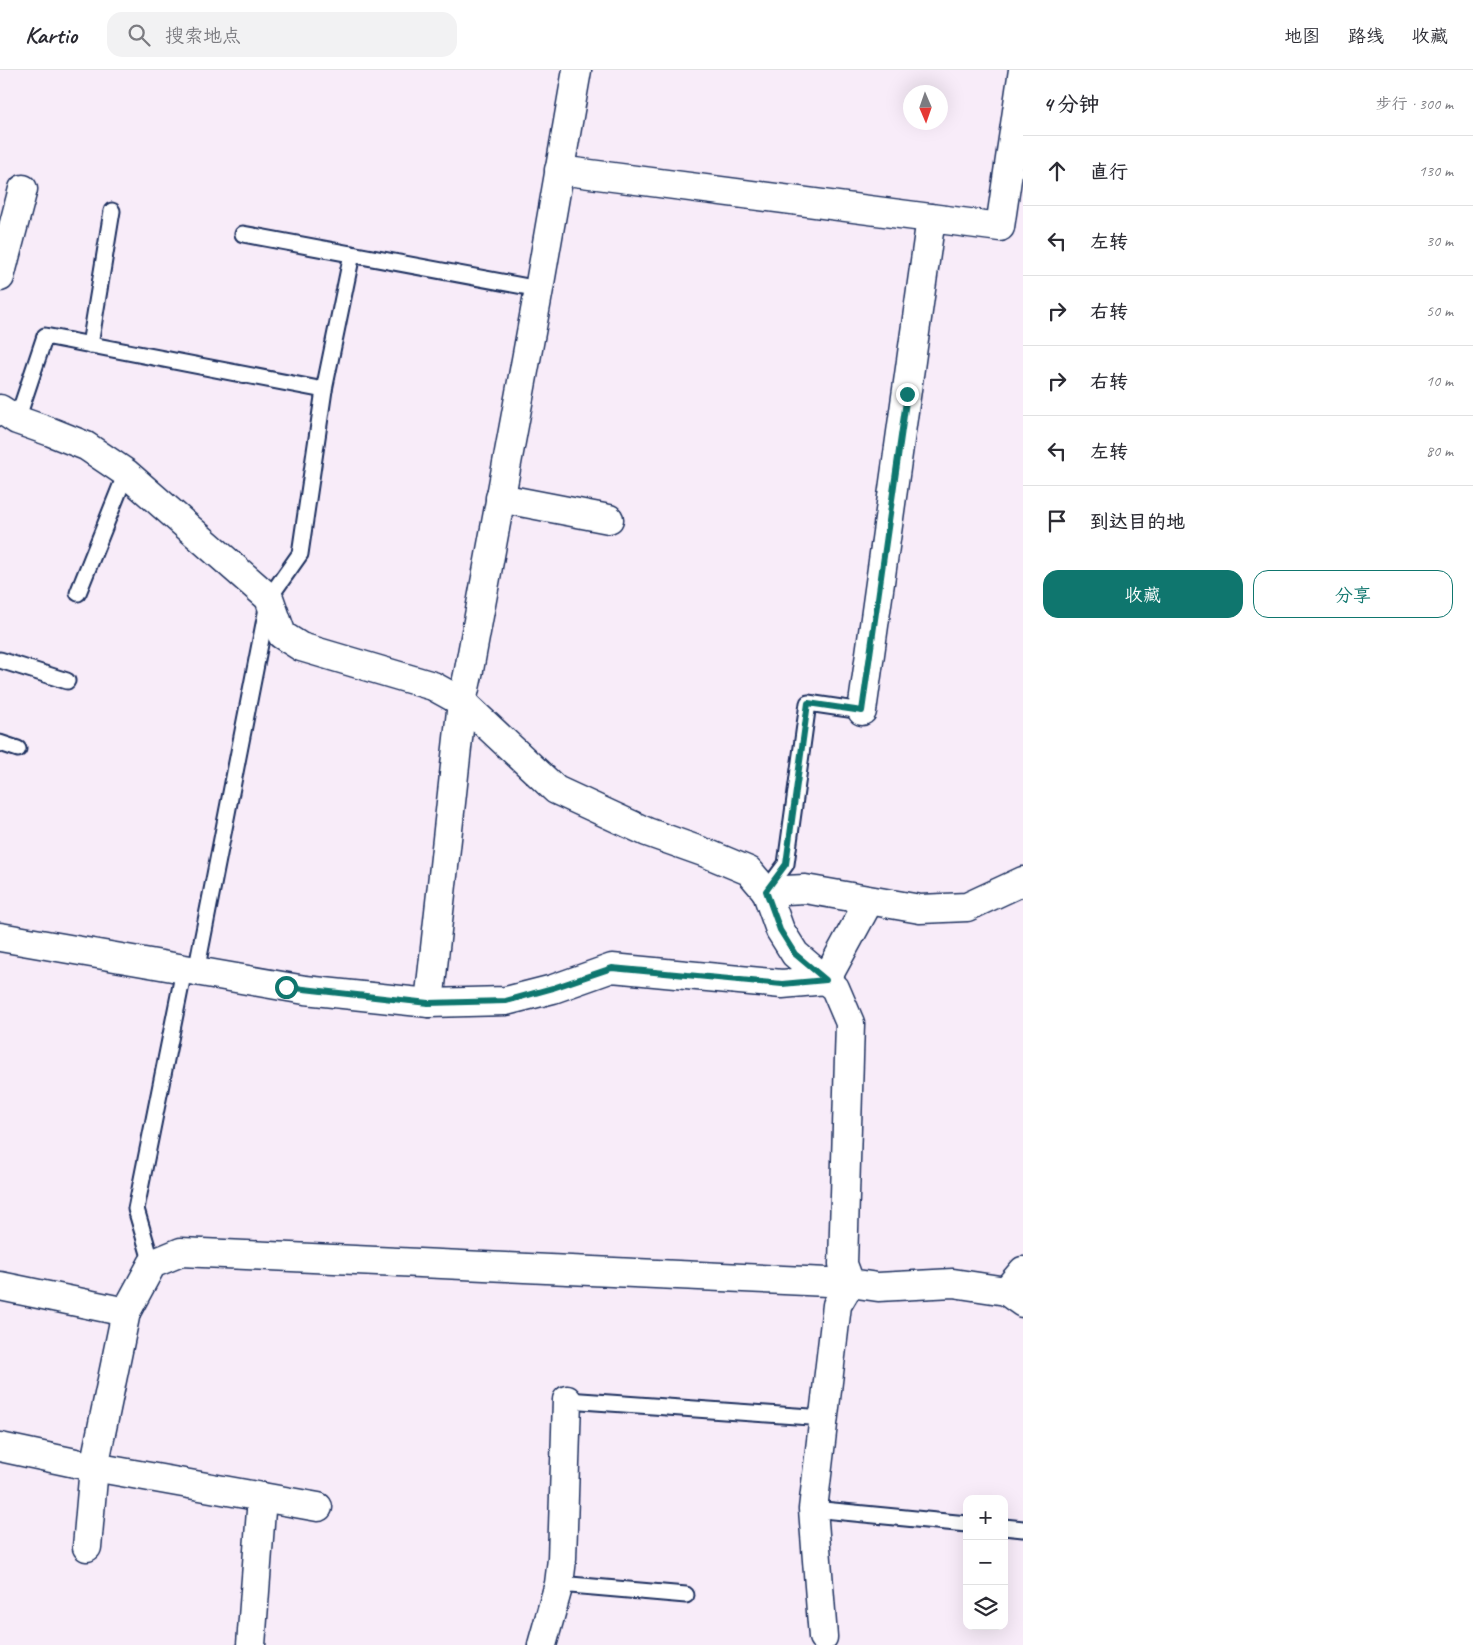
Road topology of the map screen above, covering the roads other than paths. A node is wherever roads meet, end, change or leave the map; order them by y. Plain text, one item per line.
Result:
1 (577, 70) edge
2 (1023, 70) edge
3 (559, 170) junction
4 (23, 189) dead end
5 (112, 211) dead end
6 (931, 218) junction
7 (243, 234) dead end
8 (352, 254) junction
9 (0, 277) edge
10 (539, 289) junction
11 (90, 345) junction
12 (324, 390) junction
13 (9, 415) edge
14 (126, 472) junction
15 (500, 498) junction
16 (609, 519) dead end
17 (78, 593) dead end
18 (268, 598) junction
19 (0, 660) edge
20 (67, 681) dead end
21 (462, 702) junction
22 (862, 711) joint
23 (0, 743) edge
24 (18, 750) dead end
25 (1023, 882) edge
26 (766, 891) junction
27 (869, 901) junction
28 (0, 936) edge
29 (190, 971) junction
30 (826, 980) junction
31 (428, 1003) junction
32 (152, 1264) junction
33 (850, 1283) junction
34 (0, 1286) edge
35 (1017, 1288) edge
36 (126, 1312) junction
37 (567, 1400) joint
38 (825, 1418) junction
39 (0, 1447) edge
40 (94, 1467) junction
41 (262, 1497) junction
42 (318, 1507) dead end
43 (812, 1509) junction
44 (963, 1524) edge
45 (1008, 1527) edge
46 (1023, 1529) edge
47 (87, 1547) dead end
48 (559, 1584) junction
49 (686, 1595) dead end
50 (823, 1637) dead end
51 (251, 1645) edge
52 (542, 1645) edge

1 - 3 street
2 - 6 street
3 - 6 street
3 - 10 street
4 - 9 street
5 - 11 lane
6 - 22 street
7 - 8 lane
8 - 10 lane
8 - 12 lane
10 - 15 street
11 - 12 lane
11 - 13 lane
12 - 18 lane
13 - 14 street
14 - 17 lane
14 - 18 street
15 - 16 street
15 - 21 street
18 - 21 street
18 - 29 lane
19 - 20 lane
21 - 26 street
21 - 31 street
22 - 26 lane
23 - 24 lane
25 - 27 street
26 - 27 street
26 - 30 street
27 - 30 street
28 - 29 street
29 - 31 street
29 - 32 lane
30 - 31 street
30 - 33 street
32 - 33 street
32 - 36 street
33 - 35 street
33 - 38 street
34 - 36 street
36 - 40 street
37 - 38 lane
37 - 48 street
38 - 43 street
39 - 40 street
40 - 41 street
40 - 47 street
41 - 42 street
41 - 51 street
43 - 44 lane
43 - 50 street
45 - 46 lane
48 - 49 lane
48 - 52 street

